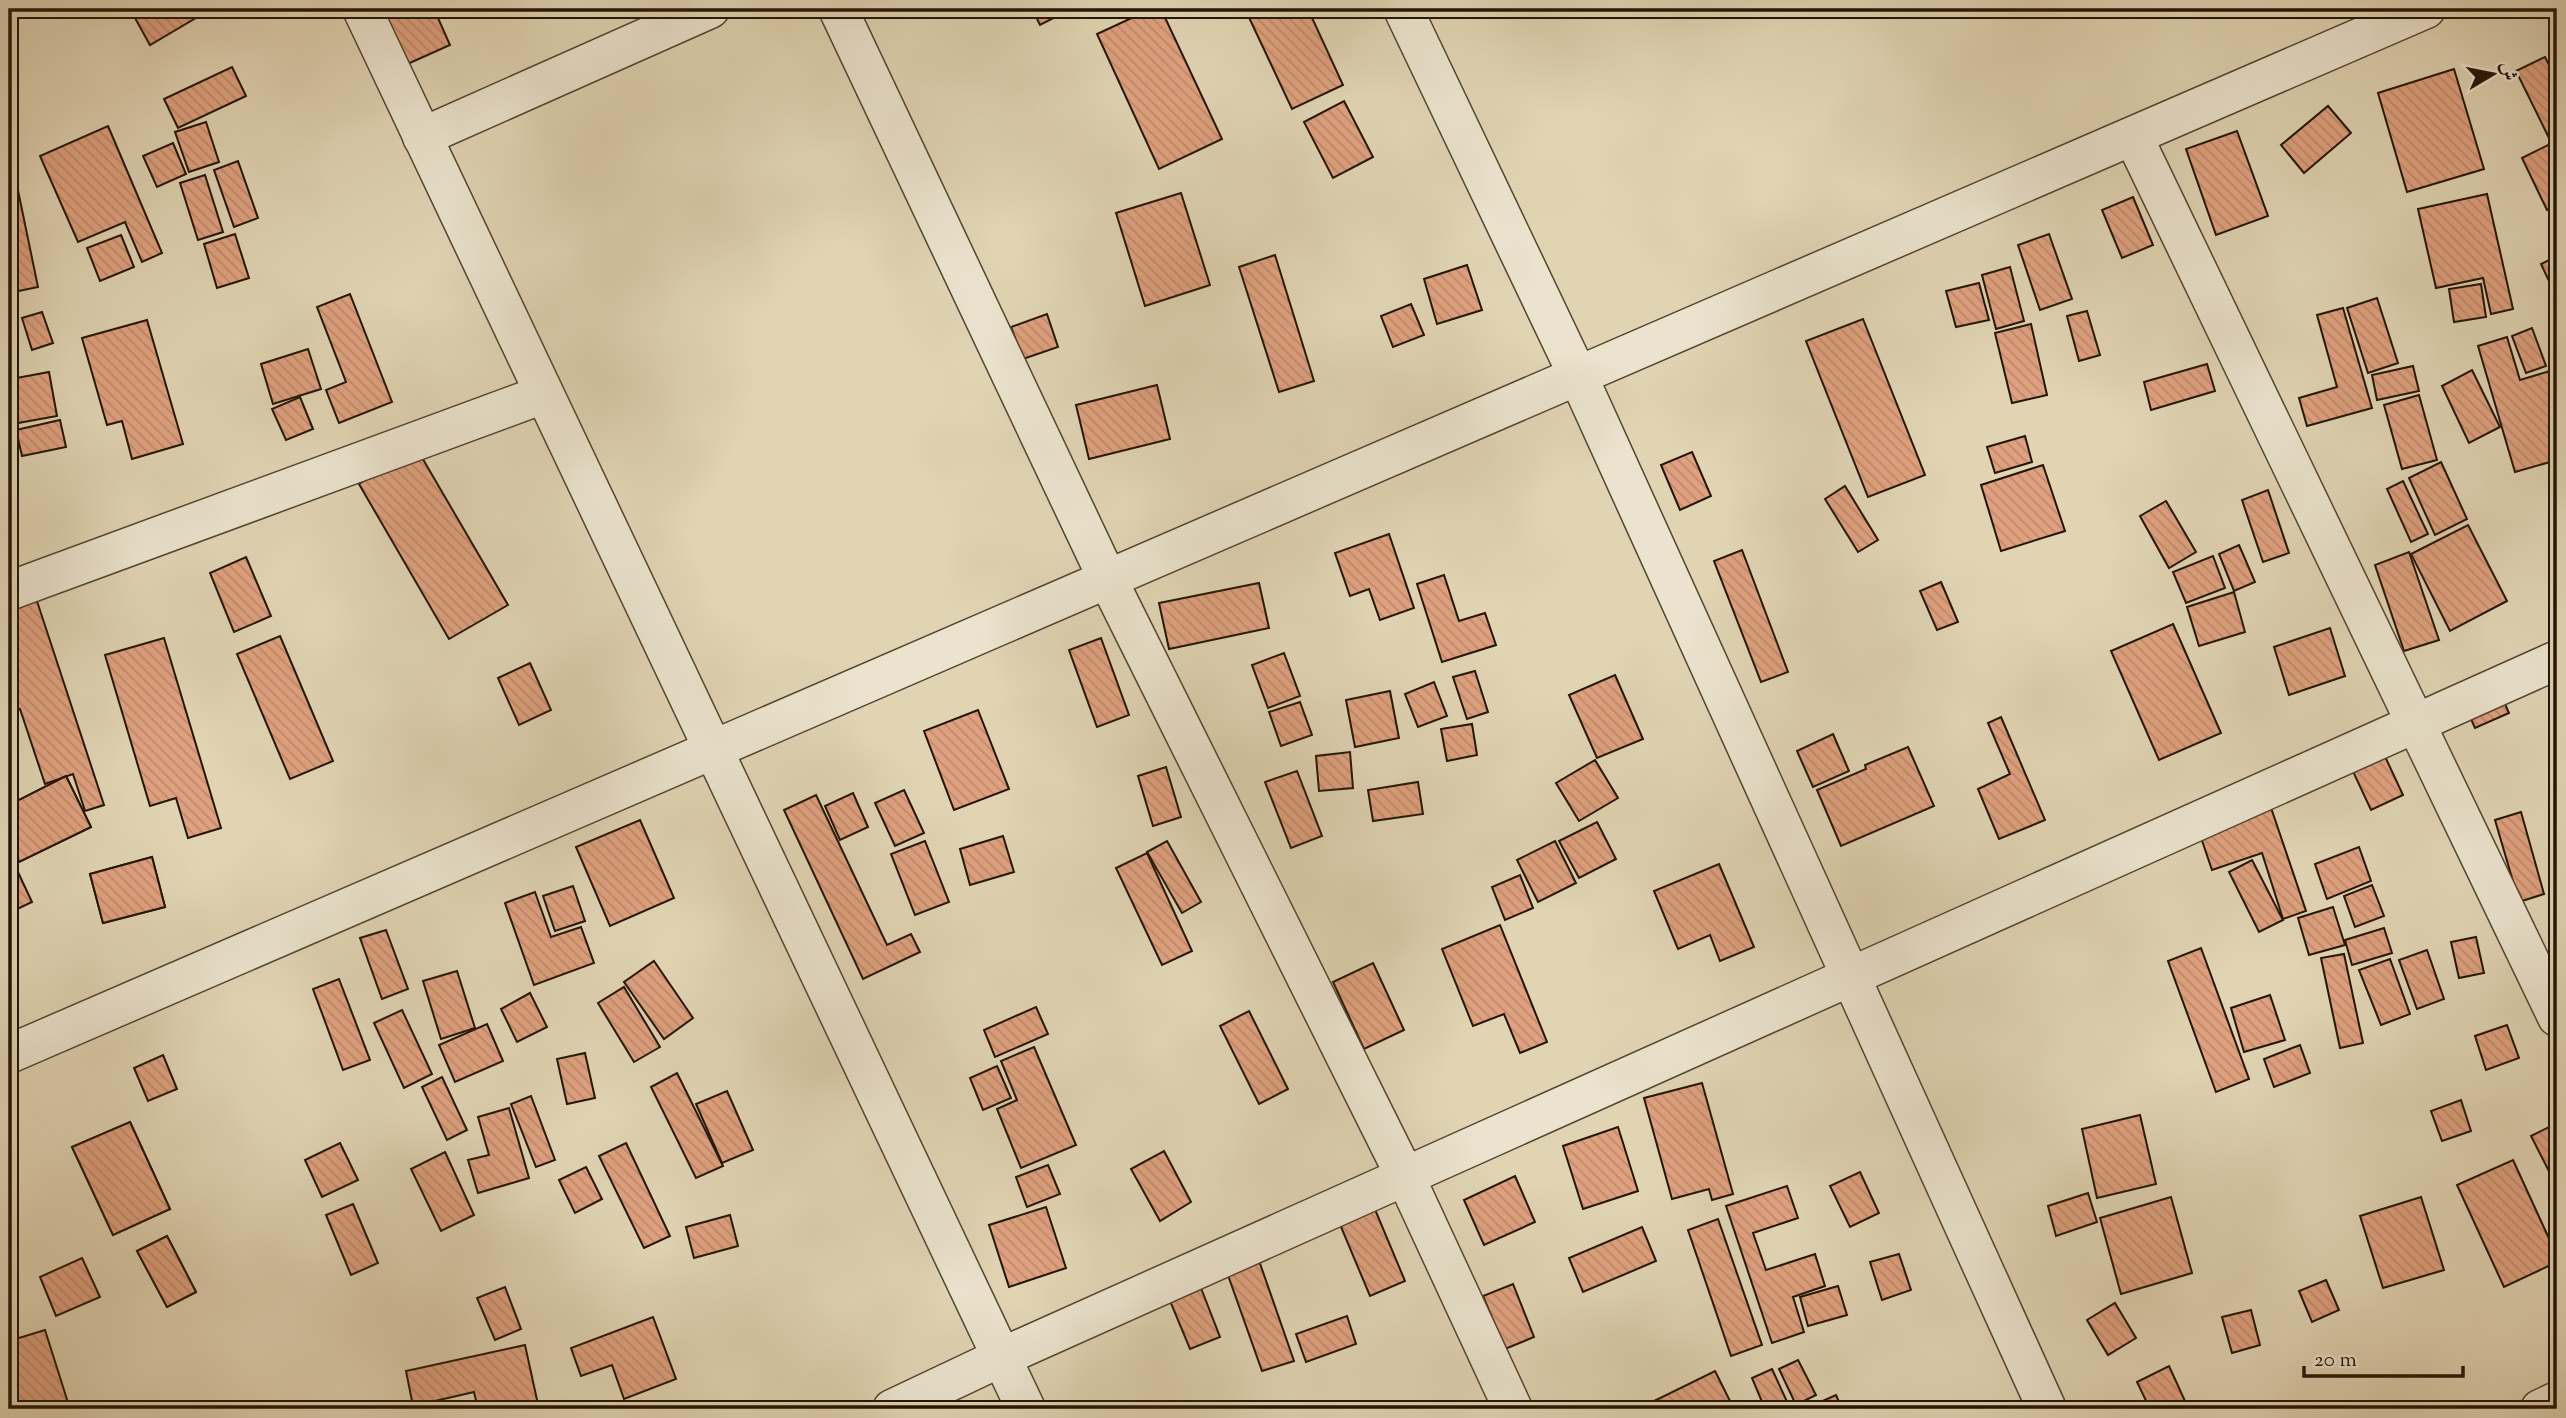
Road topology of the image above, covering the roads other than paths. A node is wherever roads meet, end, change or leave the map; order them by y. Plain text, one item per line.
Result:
1 (362, 9) edge
2 (710, 9) edge
3 (838, 9) edge
4 (1403, 9) edge
5 (2426, 9) edge
6 (422, 136) junction
7 (2133, 136) junction
8 (1578, 376) junction
9 (544, 394) junction
10 (1108, 580) junction
11 (9, 591) edge
12 (2557, 660) edge
13 (2417, 723) junction
14 (714, 750) junction
15 (1850, 977) junction
16 (2557, 1017) edge
17 (9, 1054) edge
18 (1405, 1177) junction
19 (1002, 1357) junction
20 (2557, 1401) edge
21 (892, 1409) edge
22 (1026, 1409) edge
23 (1513, 1409) edge
24 (2048, 1409) edge
25 (2540, 1409) edge

1 - 6 street
2 - 6 street
3 - 10 street
4 - 8 street
5 - 7 street
6 - 9 street
7 - 8 street
7 - 13 street
8 - 10 street
8 - 15 street
9 - 11 street
9 - 14 street
10 - 14 street
10 - 18 street
12 - 13 street
13 - 15 street
13 - 16 street
14 - 17 street
14 - 19 street
15 - 18 street
15 - 24 street
18 - 19 street
18 - 23 street
19 - 21 street
19 - 22 street
20 - 25 street

